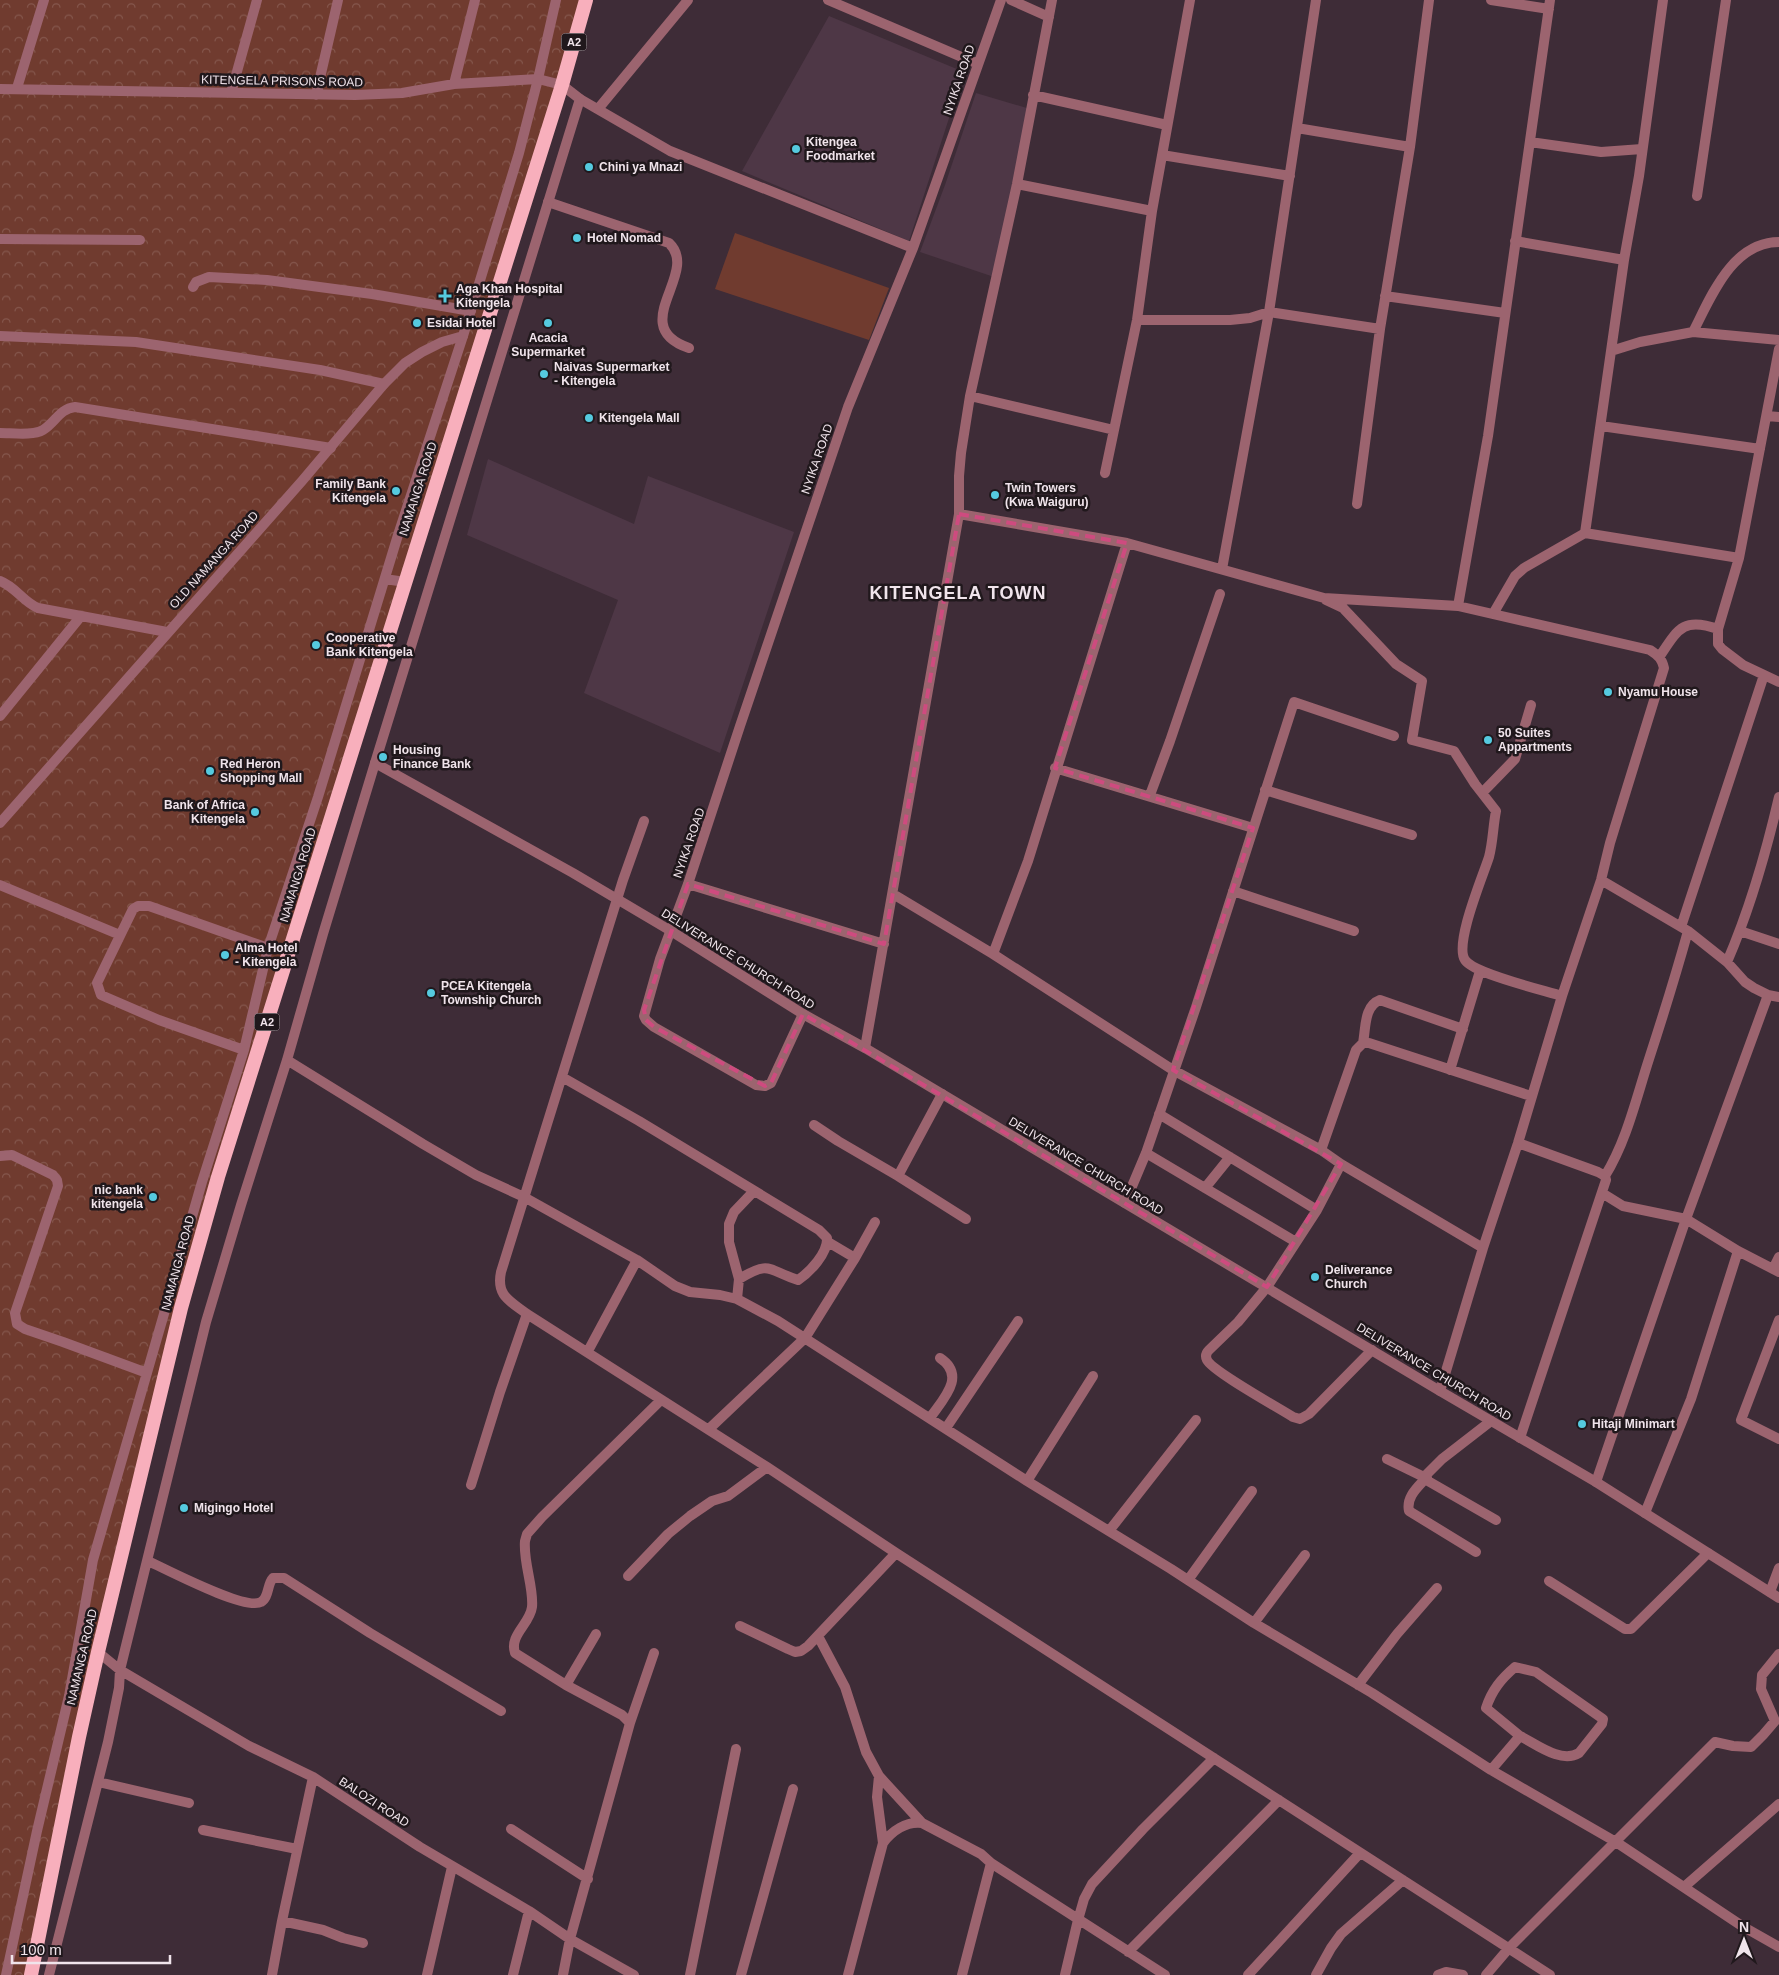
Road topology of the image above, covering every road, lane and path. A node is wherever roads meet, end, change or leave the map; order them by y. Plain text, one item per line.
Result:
1 (44, 0) edge
2 (257, 0) edge
3 (338, 0) edge
4 (475, 0) edge
5 (556, 0) edge
6 (586, 0) edge
7 (688, 0) edge
8 (828, 0) edge
9 (1001, 0) edge
10 (1052, 0) edge
11 (1190, 0) edge
12 (1316, 0) edge
13 (1429, 0) edge
14 (1491, 0) edge
15 (1663, 0) edge
16 (1726, 0) edge
17 (1019, 2) edge
18 (1549, 4) edge
19 (1049, 17) junction
20 (978, 64) junction
21 (538, 79) junction
22 (454, 84) junction
23 (562, 85) junction
24 (17, 88) junction
25 (0, 89) edge
26 (231, 93) junction
27 (316, 95) junction
28 (1033, 95) junction
29 (580, 98) junction
30 (598, 109) junction
31 (1167, 125) junction
32 (1297, 128) junction
33 (1530, 142) junction
34 (1410, 147) junction
35 (1642, 149) junction
36 (1162, 155) junction
37 (1290, 176) junction
38 (1016, 184) junction
39 (1697, 196) dead end
40 (548, 202) junction
41 (1152, 211) junction
42 (0, 239) edge
43 (140, 240) dead end
44 (1516, 241) junction
45 (1779, 242) edge
46 (913, 248) junction
47 (1624, 260) junction
48 (193, 287) dead end
49 (1385, 296) junction
50 (471, 311) junction
51 (1269, 312) junction
52 (1505, 313) junction
53 (1137, 320) junction
54 (1380, 329) junction
55 (1693, 332) junction
56 (0, 336) edge
57 (463, 336) junction
58 (1779, 340) edge
59 (689, 348) dead end
60 (1779, 349) edge
61 (1611, 351) junction
62 (384, 384) junction
63 (970, 396) junction
64 (1767, 416) junction
65 (1779, 418) edge
66 (1600, 426) junction
67 (1114, 430) junction
68 (0, 433) edge
69 (331, 448) junction
70 (1760, 449) junction
71 (1105, 473) dead end
72 (1357, 504) dead end
73 (960, 514) junction
74 (1585, 533) junction
75 (1127, 543) junction
76 (1740, 558) junction
77 (1222, 569) junction
78 (385, 579) junction
79 (0, 581) edge
80 (405, 582) junction
81 (1220, 594) dead end
82 (1324, 598) junction
83 (1458, 606) junction
84 (1493, 614) junction
85 (81, 616) junction
86 (1718, 629) junction
87 (167, 632) junction
88 (1660, 656) junction
89 (1764, 675) junction
90 (1779, 682) edge
91 (1531, 705) dead end
92 (0, 716) edge
93 (1394, 736) dead end
94 (336, 737) junction
95 (354, 742) junction
96 (375, 763) junction
97 (1055, 768) junction
98 (1265, 790) junction
99 (1482, 793) junction
100 (1150, 795) junction
101 (1779, 797) edge
102 (644, 821) dead end
103 (0, 823) edge
104 (1253, 828) junction
105 (1412, 835) dead end
106 (1601, 880) junction
107 (688, 884) junction
108 (0, 885) edge
109 (1233, 891) junction
110 (893, 894) junction
111 (617, 901) junction
112 (1685, 929) junction
113 (671, 931) junction
114 (1354, 931) dead end
115 (1740, 932) junction
116 (120, 935) junction
117 (884, 944) junction
118 (1779, 944) edge
119 (268, 948) junction
120 (994, 954) junction
121 (1727, 962) junction
122 (1480, 971) junction
123 (1768, 995) junction
124 (1562, 996) junction
125 (1779, 997) edge
126 (803, 1014) junction
127 (1463, 1029) junction
128 (1363, 1043) junction
129 (865, 1048) junction
130 (244, 1050) junction
131 (287, 1060) junction
132 (1173, 1070) junction
133 (1450, 1070) junction
134 (562, 1077) junction
135 (942, 1094) junction
136 (1531, 1096) junction
137 (1159, 1114) junction
138 (814, 1125) dead end
139 (1518, 1144) junction
140 (1321, 1150) junction
141 (1146, 1153) junction
142 (0, 1156) edge
143 (1230, 1157) junction
144 (1341, 1164) junction
145 (898, 1176) junction
146 (1605, 1176) junction
147 (1205, 1188) junction
148 (754, 1191) junction
149 (1602, 1193) junction
150 (524, 1197) junction
151 (1125, 1203) junction
152 (1317, 1210) junction
153 (966, 1219) dead end
154 (1686, 1219) junction
155 (875, 1222) dead end
156 (828, 1242) junction
157 (1296, 1242) junction
158 (1483, 1248) junction
159 (1738, 1251) junction
160 (1779, 1257) edge
161 (855, 1258) junction
162 (637, 1260) junction
163 (1776, 1270) edge
164 (739, 1279) junction
165 (1267, 1287) junction
166 (737, 1299) junction
167 (527, 1314) junction
168 (1779, 1320) edge
169 (1018, 1321) dead end
170 (805, 1338) junction
171 (1372, 1350) junction
172 (588, 1351) junction
173 (940, 1358) dead end
174 (147, 1373) junction
175 (1093, 1376) dead end
176 (1440, 1391) junction
177 (661, 1400) junction
178 (930, 1418) junction
179 (1196, 1420) dead end
180 (1491, 1421) junction
181 (946, 1428) junction
182 (709, 1430) junction
183 (1520, 1438) junction
184 (1779, 1440) edge
185 (1387, 1459) dead end
186 (767, 1466) junction
187 (1426, 1478) junction
188 (1027, 1481) junction
189 (1596, 1482) junction
190 (470, 1485) dead end
191 (1252, 1491) dead end
192 (1645, 1513) junction
193 (1496, 1520) dead end
194 (1109, 1530) junction
195 (1476, 1552) dead end
196 (896, 1553) junction
197 (1708, 1553) junction
198 (1305, 1554) dead end
199 (148, 1561) junction
200 (1779, 1568) edge
201 (628, 1576) dead end
202 (1188, 1580) junction
203 (1549, 1581) dead end
204 (1437, 1588) dead end
205 (1775, 1595) edge
206 (1254, 1623) junction
207 (740, 1626) dead end
208 (596, 1634) dead end
209 (818, 1636) junction
210 (98, 1652) junction
211 (654, 1653) dead end
212 (1779, 1654) edge
213 (120, 1670) junction
214 (1358, 1685) junction
215 (566, 1686) junction
216 (501, 1711) dead end
217 (630, 1723) junction
218 (1520, 1736) junction
219 (736, 1749) dead end
220 (1214, 1758) junction
221 (1491, 1770) junction
222 (879, 1776) junction
223 (313, 1778) junction
224 (98, 1782) junction
225 (793, 1789) dead end
226 (1278, 1800) junction
227 (189, 1803) dead end
228 (1779, 1804) edge
229 (922, 1823) junction
230 (511, 1829) dead end
231 (203, 1830) dead end
232 (1616, 1842) junction
233 (883, 1843) junction
234 (298, 1849) junction
235 (1360, 1853) junction
236 (991, 1863) junction
237 (452, 1867) junction
238 (588, 1879) junction
239 (1403, 1880) junction
240 (1684, 1887) junction
241 (529, 1911) junction
242 (1078, 1920) junction
243 (282, 1921) junction
244 (570, 1939) junction
245 (362, 1943) dead end
246 (1777, 1944) edge
247 (1509, 1948) junction
248 (1128, 1952) junction
249 (4, 1971) edge
250 (1488, 1974) edge
251 (31, 1975) edge
252 (49, 1975) edge
253 (272, 1975) edge
254 (427, 1975) edge
255 (513, 1975) edge
256 (562, 1975) edge
257 (634, 1975) edge
258 (690, 1975) edge
259 (741, 1975) edge
260 (848, 1975) edge
261 (962, 1975) edge
262 (1065, 1975) edge
263 (1165, 1975) edge
264 (1248, 1975) edge
265 (1316, 1975) edge
266 (1438, 1975) edge
267 (1462, 1975) edge
268 (1550, 1975) edge

1 - 24 street
2 - 26 street
3 - 27 street
4 - 22 street
5 - 21 street
6 - 23 highway, NAMANGA ROAD / A2
7 - 30 street
8 - 20 street
9 - 20 street, NYIKA ROAD
10 - 19 street
11 - 31 street
12 - 32 street
13 - 34 street
14 - 18 street
15 - 35 street
16 - 39 street
17 - 19 street
18 - 33 street
19 - 28 street
20 - 46 street, NYIKA ROAD
21 - 22 street, KITENGELA PRISONS ROAD
21 - 23 street, KITENGELA PRISONS ROAD
21 - 50 street
22 - 27 street, KITENGELA PRISONS ROAD
23 - 29 street
23 - 80 highway, NAMANGA ROAD / A2
24 - 25 street, KITENGELA PRISONS ROAD
24 - 26 street, KITENGELA PRISONS ROAD
26 - 27 street, KITENGELA PRISONS ROAD
28 - 31 street
28 - 38 street
29 - 30 street
29 - 40 street
30 - 46 street
31 - 36 street
32 - 34 street
32 - 37 street
33 - 35 street
33 - 44 street
34 - 49 street
35 - 47 street
36 - 37 street
36 - 41 street
37 - 51 street
38 - 41 street
38 - 63 street
40 - 59 street
40 - 96 street
41 - 53 street
42 - 43 street
44 - 47 street
44 - 52 street
45 - 55 street
46 - 107 street, NYIKA ROAD
47 - 61 street
48 - 50 street
49 - 52 street
49 - 54 street
50 - 57 street
51 - 53 street
51 - 54 street
51 - 77 street
52 - 83 street
53 - 67 street
54 - 72 street
55 - 58 street
55 - 61 street
56 - 62 street
57 - 62 street, OLD NAMANGA ROAD
57 - 78 street
60 - 64 street
61 - 66 street
62 - 69 street, OLD NAMANGA ROAD
63 - 67 street
63 - 73 street
64 - 65 street
64 - 70 street
66 - 70 street
66 - 74 street
67 - 71 street
68 - 69 street
69 - 87 street, OLD NAMANGA ROAD
70 - 76 street
73 - 75 street
73 - 110 street
74 - 76 street
74 - 84 street
75 - 77 street
75 - 97 street
76 - 86 street
77 - 82 street
78 - 80 street
78 - 94 street
79 - 85 street
80 - 95 highway, NAMANGA ROAD / A2
81 - 100 street
82 - 83 street
82 - 99 street
83 - 84 street
84 - 88 street
85 - 87 street
85 - 92 street
86 - 88 street
86 - 89 street
87 - 103 street, OLD NAMANGA ROAD
88 - 106 street
89 - 90 street
89 - 112 street
91 - 99 street
93 - 98 street
94 - 95 street
94 - 119 street
95 - 210 highway, NAMANGA ROAD / A2
96 - 111 street, DELIVERANCE CHURCH ROAD
96 - 131 street
97 - 100 street
97 - 120 street
98 - 104 street
98 - 105 street
99 - 122 street
100 - 104 street
101 - 115 street
102 - 111 street
104 - 109 street
106 - 112 street
106 - 124 street
107 - 113 street, NYIKA ROAD
107 - 117 street
108 - 116 street
109 - 114 street
109 - 132 street
110 - 117 street
110 - 120 street
111 - 113 street, DELIVERANCE CHURCH ROAD
111 - 134 street
112 - 121 street
112 - 146 street
113 - 126 street, DELIVERANCE CHURCH ROAD
113 - 126 street, NYIKA ROAD
115 - 118 street
115 - 121 street
116 - 119 street
116 - 130 street
117 - 129 street
119 - 130 street
120 - 132 street
121 - 123 street
122 - 124 street
122 - 127 street
123 - 125 street
123 - 154 street
124 - 136 street
126 - 129 street, DELIVERANCE CHURCH ROAD
127 - 128 street
127 - 133 street
128 - 133 street
128 - 140 street
129 - 135 street, DELIVERANCE CHURCH ROAD
130 - 174 street
131 - 150 street
131 - 199 street
132 - 137 street
132 - 140 street
133 - 136 street
134 - 148 street
134 - 150 street
135 - 145 street
135 - 151 street, DELIVERANCE CHURCH ROAD
136 - 139 street
137 - 141 street
137 - 143 street
138 - 145 street
139 - 146 street
139 - 158 street
140 - 144 street
141 - 147 street
141 - 151 street
142 - 174 street
143 - 147 street
143 - 152 street
144 - 152 street
144 - 158 street
145 - 153 street
146 - 149 street
147 - 157 street
148 - 156 street
148 - 164 street
149 - 154 street
149 - 183 street
150 - 162 street
150 - 167 street
151 - 165 street, DELIVERANCE CHURCH ROAD
152 - 157 street
154 - 159 street
154 - 189 street
155 - 161 street
156 - 161 street
156 - 164 street
157 - 165 street
158 - 176 street
159 - 163 street
159 - 192 street
160 - 163 street
161 - 170 street
162 - 166 street
162 - 172 street
164 - 166 street
165 - 171 street, DELIVERANCE CHURCH ROAD
165 - 171 street
166 - 170 street
167 - 172 street
167 - 190 street
168 - 184 street
169 - 181 street
170 - 178 street
170 - 182 street
171 - 176 street, DELIVERANCE CHURCH ROAD
172 - 177 street
173 - 178 street
174 - 249 street
175 - 188 street
176 - 180 street, DELIVERANCE CHURCH ROAD
177 - 182 street
177 - 215 street
178 - 181 street
179 - 194 street
180 - 183 street, DELIVERANCE CHURCH ROAD
180 - 187 street
181 - 188 street
182 - 186 street
183 - 189 street, DELIVERANCE CHURCH ROAD
185 - 187 street
186 - 196 street
186 - 201 street
187 - 193 street
187 - 195 street
188 - 194 street
189 - 192 street, DELIVERANCE CHURCH ROAD
191 - 202 street
192 - 197 street, DELIVERANCE CHURCH ROAD
194 - 202 street
196 - 209 street
196 - 220 street
197 - 203 street
197 - 205 street, DELIVERANCE CHURCH ROAD
198 - 206 street
199 - 213 street
199 - 216 street
200 - 205 street
202 - 206 street
204 - 214 street
206 - 214 street
207 - 209 street
208 - 215 street
209 - 222 street
210 - 213 street, BALOZI ROAD
210 - 251 highway, NAMANGA ROAD / A2
211 - 217 street
212 - 232 street
213 - 223 street, BALOZI ROAD
213 - 224 street
214 - 221 street
215 - 217 street
217 - 238 street
218 - 218 street
218 - 221 street
219 - 258 street
220 - 226 street
220 - 242 street
221 - 232 street
222 - 229 street
222 - 233 street
223 - 234 street
223 - 237 street, BALOZI ROAD
224 - 227 street
224 - 252 street
225 - 259 street
226 - 235 street
226 - 248 street
228 - 240 street
229 - 233 street
229 - 236 street
230 - 238 street
231 - 234 street
232 - 240 street
232 - 247 street
233 - 260 street
234 - 243 street
235 - 239 street
235 - 264 street
236 - 242 street
236 - 261 street
237 - 241 street, BALOZI ROAD
237 - 254 street
238 - 244 street
239 - 247 street
239 - 265 street
240 - 246 street
241 - 244 street, BALOZI ROAD
241 - 255 street
242 - 248 street
242 - 262 street
243 - 245 street
243 - 253 street
244 - 256 street
244 - 257 street, BALOZI ROAD
247 - 250 street
247 - 268 street
248 - 263 street
266 - 267 street

